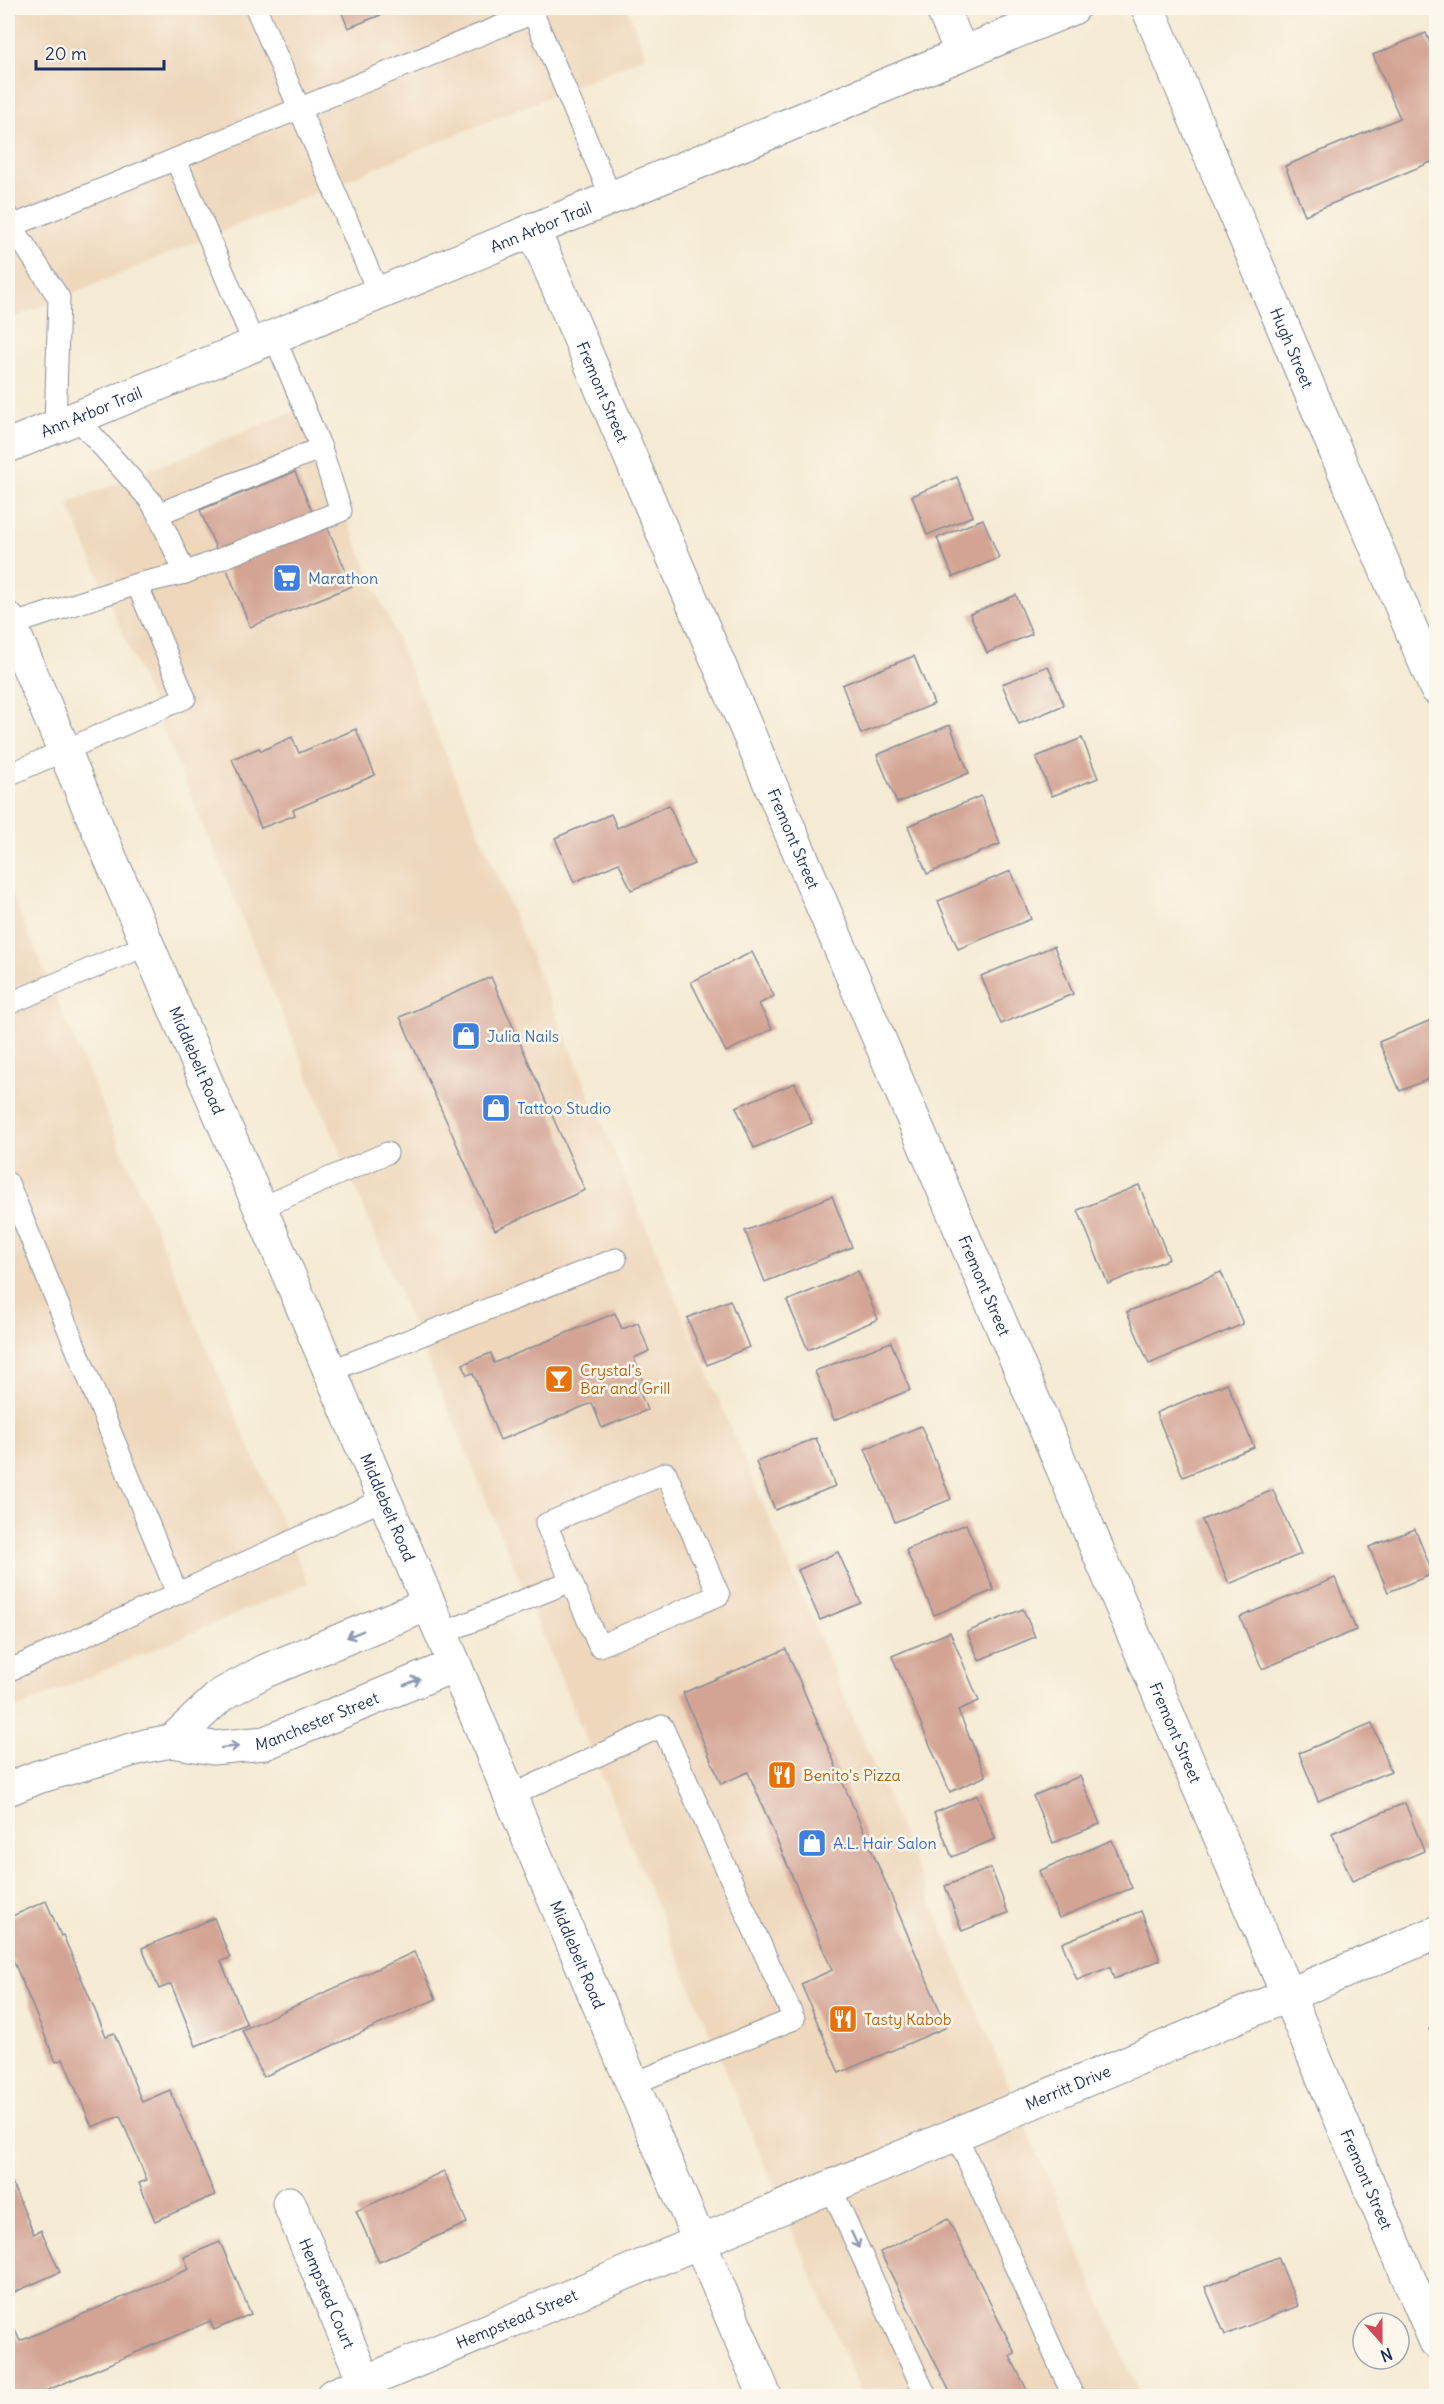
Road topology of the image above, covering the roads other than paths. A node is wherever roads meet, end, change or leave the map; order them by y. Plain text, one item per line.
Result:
1 (256, 8) edge
2 (942, 8) edge
3 (1073, 8) edge
4 (1148, 8) edge
5 (962, 53) junction
6 (298, 110) junction
7 (176, 160) junction
8 (611, 197) junction
9 (9, 224) edge
10 (533, 229) junction
11 (378, 292) junction
12 (264, 340) junction
13 (66, 422) junction
14 (8, 446) edge
15 (321, 447) junction
16 (158, 514) junction
17 (185, 573) junction
18 (137, 584) junction
19 (8, 623) edge
20 (1437, 688) edge
21 (63, 751) junction
22 (8, 775) edge
23 (147, 945) junction
24 (8, 1004) edge
25 (387, 1153) dead end
26 (8, 1183) edge
27 (260, 1208) junction
28 (616, 1259) dead end
29 (330, 1371) junction
30 (384, 1499) junction
31 (571, 1581) junction
32 (177, 1593) junction
33 (429, 1604) junction
34 (441, 1634) junction
35 (455, 1665) junction
36 (8, 1671) edge
37 (172, 1741) junction
38 (8, 1789) edge
39 (510, 1796) junction
40 (1437, 1933) edge
41 (1288, 1994) junction
42 (632, 2084) junction
43 (956, 2134) junction
44 (830, 2186) junction
45 (289, 2204) dead end
46 (700, 2241) junction
47 (1437, 2342) edge
48 (365, 2383) junction
49 (332, 2397) edge
50 (765, 2397) edge
51 (926, 2397) edge
52 (1072, 2397) edge

1 - 6 lane
2 - 5 street
3 - 5 street, Ann Arbor Trail
4 - 20 street, Hugh Street
5 - 8 street, Ann Arbor Trail
6 - 7 lane
6 - 8 lane
6 - 11 lane
7 - 9 lane
7 - 12 lane
8 - 10 street, Ann Arbor Trail
9 - 13 lane
10 - 11 street, Ann Arbor Trail
10 - 41 street, Fremont Street
11 - 12 street, Ann Arbor Trail
12 - 13 street, Ann Arbor Trail
12 - 15 lane
13 - 14 street, Ann Arbor Trail
13 - 16 lane
15 - 16 lane
15 - 17 lane
16 - 17 lane
17 - 18 lane
18 - 19 lane
18 - 21 lane
19 - 21 street, Middlebelt Road
21 - 22 lane
21 - 23 street, Middlebelt Road
23 - 24 lane
23 - 27 street, Middlebelt Road
25 - 27 lane
26 - 32 lane
27 - 29 street, Middlebelt Road
28 - 29 lane
29 - 30 street, Middlebelt Road
30 - 32 lane
30 - 33 street, Middlebelt Road
31 - 31 lane
31 - 34 lane
32 - 36 lane
33 - 34 street, Middlebelt Road
33 -> 37 street
34 - 35 street, Middlebelt Road
37 -> 35 street, Manchester Street
35 - 39 street, Middlebelt Road
37 - 38 street, Manchester Street
39 - 42 street, Middlebelt Road
39 - 42 lane
40 - 41 street, Merritt Drive
41 - 43 street, Merritt Drive
41 - 47 street, Fremont Street
42 - 46 street, Middlebelt Road
43 - 44 street, Merritt Drive
43 - 52 lane
44 - 46 street, Merritt Drive
44 -> 51 lane
45 - 48 street, Hempsted Court
46 - 48 street, Hempstead Street
46 - 50 street, Middlebelt Road
48 - 49 street, Hempstead Street

